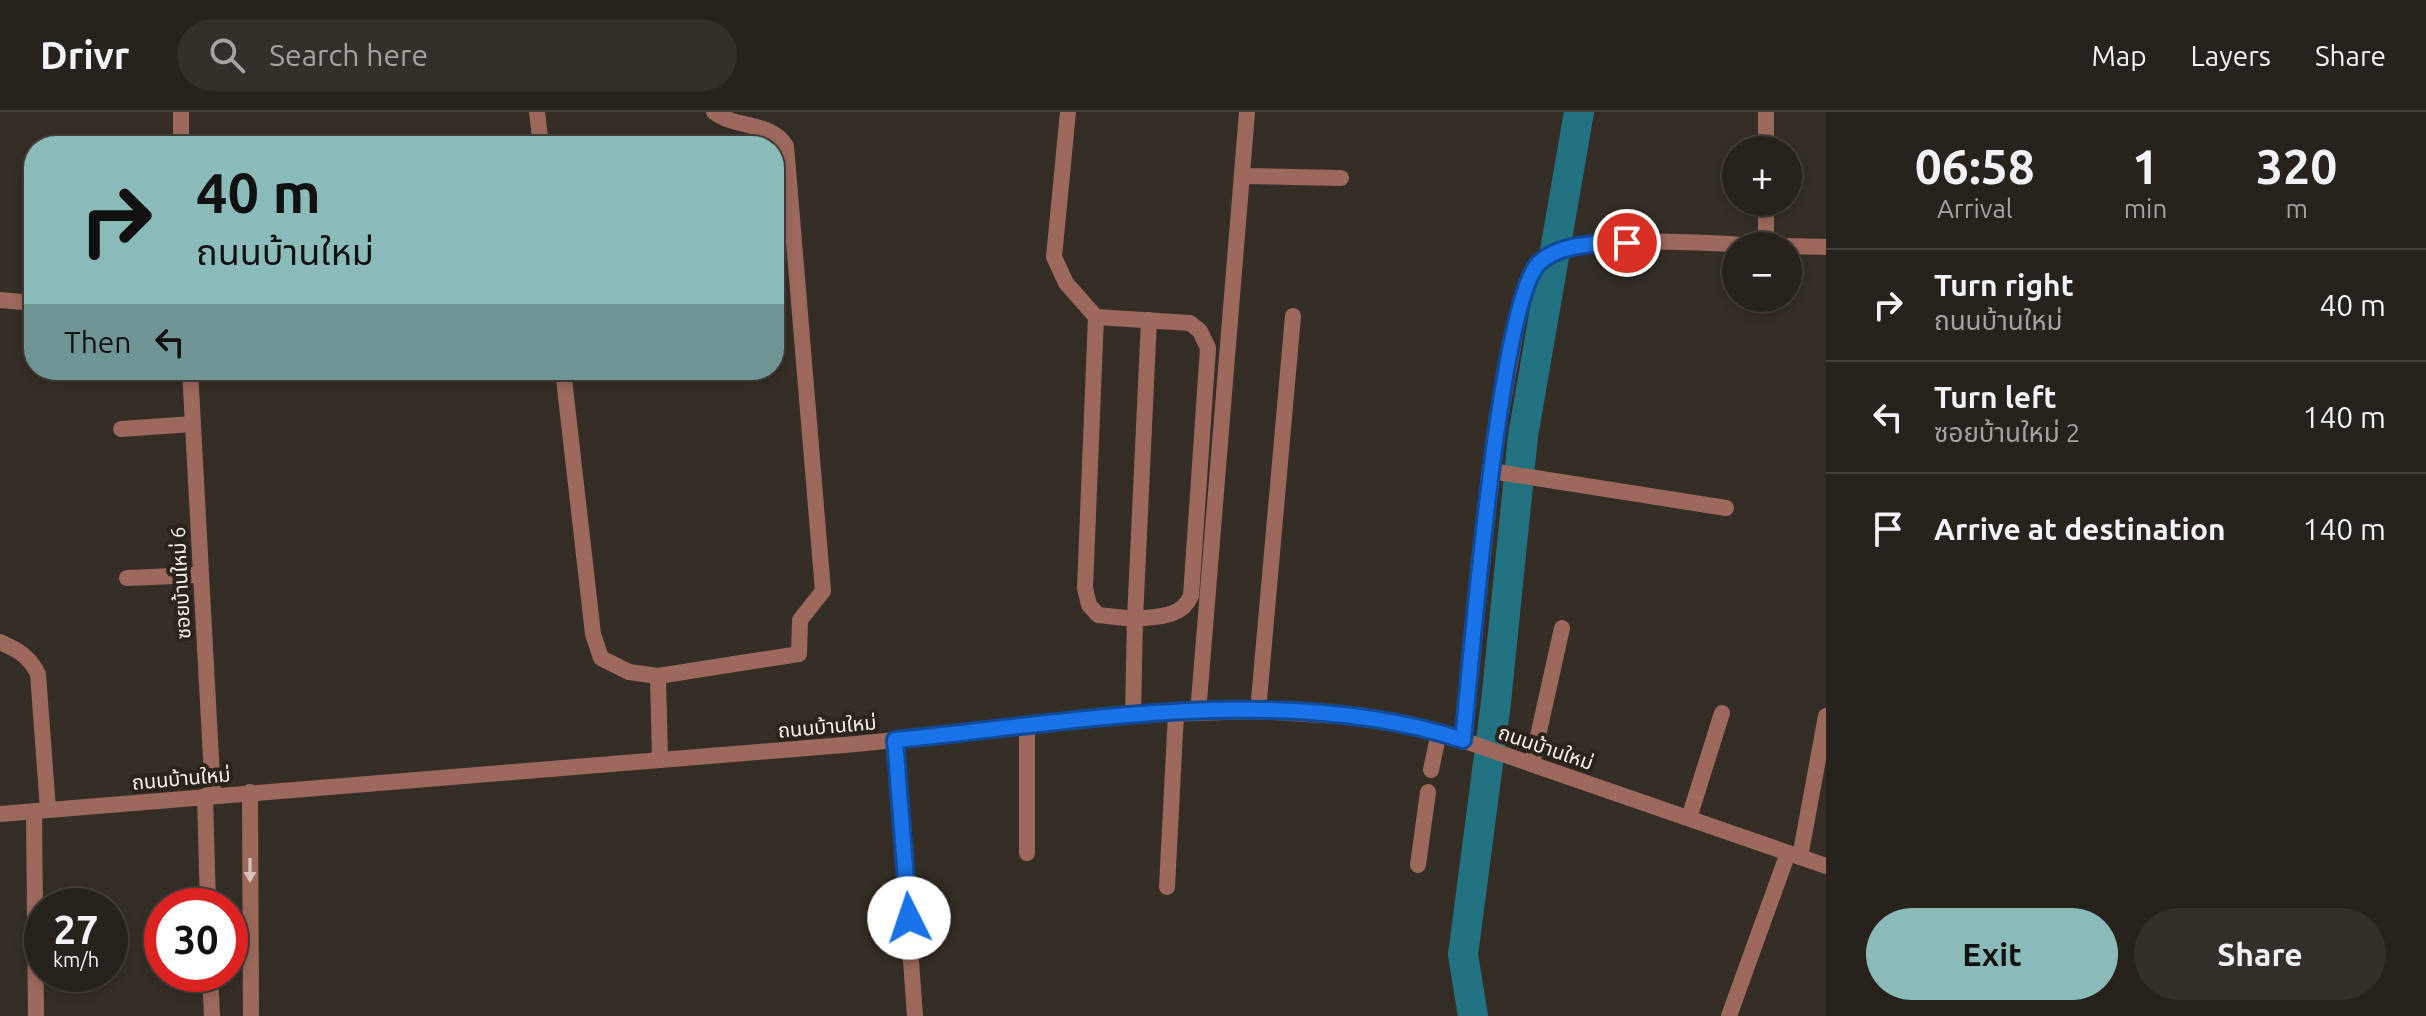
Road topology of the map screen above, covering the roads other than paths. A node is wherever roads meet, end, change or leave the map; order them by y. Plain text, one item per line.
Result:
1 (181, 112) edge
2 (537, 112) edge
3 (714, 112) edge
4 (1068, 112) edge
5 (1247, 112) edge
6 (1766, 112) edge
7 (181, 136) edge
8 (540, 136) edge
9 (779, 136) edge
10 (1766, 136) edge
11 (784, 142) edge
12 (1242, 176) junction
13 (1341, 178) dead end
14 (1722, 245) edge
15 (1802, 246) edge
16 (1826, 247) edge
17 (0, 300) edge
18 (24, 302) edge
19 (1293, 316) dead end
20 (1096, 317) junction
21 (1149, 320) junction
22 (191, 380) edge
23 (564, 380) edge
24 (193, 424) junction
25 (121, 429) dead end
26 (1491, 471) junction
27 (1726, 508) dead end
28 (198, 575) junction
29 (127, 578) dead end
30 (1135, 619) junction
31 (1562, 628) dead end
32 (0, 642) edge
33 (658, 676) junction
34 (1258, 711) junction
35 (1176, 713) junction
36 (1198, 713) junction
37 (1722, 713) dead end
38 (1133, 715) junction
39 (1826, 716) edge
40 (1027, 727) junction
41 (1439, 732) junction
42 (895, 740) junction
43 (1463, 740) junction
44 (660, 760) junction
45 (1532, 763) junction
46 (1431, 770) dead end
47 (250, 792) junction
48 (1428, 792) dead end
49 (209, 795) junction
50 (41, 810) junction
51 (0, 814) edge
52 (1689, 818) junction
53 (1027, 853) dead end
54 (1794, 855) junction
55 (1418, 865) dead end
56 (1826, 866) edge
57 (1167, 887) dead end
58 (208, 888) edge
59 (211, 992) edge
60 (36, 1016) edge
61 (212, 1016) edge
62 (251, 1016) edge
63 (915, 1016) edge
64 (1729, 1016) edge

1 - 7 street
2 - 8 street
3 - 9 street
4 - 20 street
5 - 12 street
6 - 10 street
11 - 33 street
12 - 13 street
12 - 36 street
14 - 26 street
15 - 16 street
17 - 18 street
19 - 34 street
20 - 21 street
20 - 30 street
21 - 30 street
21 - 30 street
22 - 24 street, ซอยบ้านใหม่ 6
23 - 33 street
24 - 25 street
24 - 28 street, ซอยบ้านใหม่ 6
26 - 27 street
26 - 43 street
28 - 29 street
28 - 49 street, ซอยบ้านใหม่ 6
30 - 38 street
31 - 45 street
32 - 50 street
33 - 44 street
34 - 36 street, ถนนบ้านใหม่
34 - 41 street, ถนนบ้านใหม่
35 - 36 street, ถนนบ้านใหม่
35 - 38 street, ถนนบ้านใหม่
35 - 57 street
37 - 52 street
38 - 40 street, ถนนบ้านใหม่
39 - 54 street
40 - 42 street, ถนนบ้านใหม่
40 - 53 street
41 - 43 street, ถนนบ้านใหม่
41 - 46 street
42 - 44 street, ถนนบ้านใหม่
42 - 63 street
43 - 45 street, ถนนบ้านใหม่
44 - 47 street, ถนนบ้านใหม่
45 - 52 street, ถนนบ้านใหม่
47 - 49 street, ถนนบ้านใหม่
47 -> 62 street
48 - 55 street
49 - 50 street, ถนนบ้านใหม่
49 - 58 street, ซอยบ้านใหม่ 6
50 - 51 street, ถนนบ้านใหม่
50 - 60 street
52 - 54 street, ถนนบ้านใหม่
54 - 56 street, ถนนบ้านใหม่
54 - 64 street
59 - 61 street

